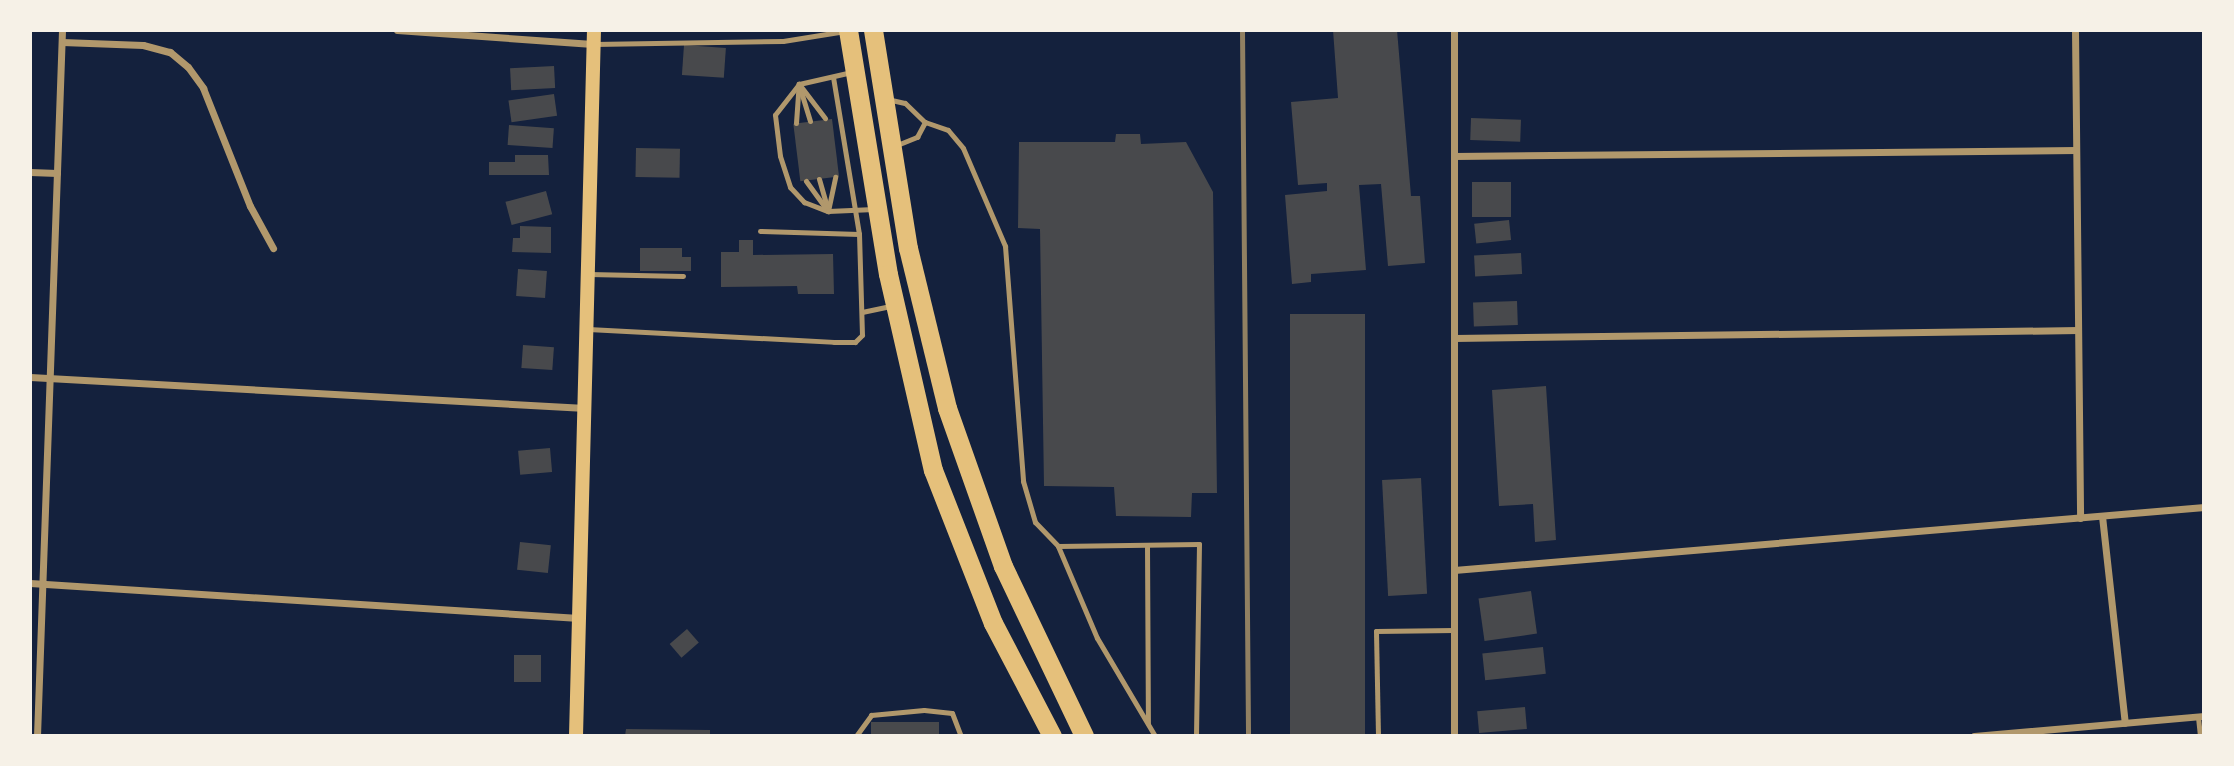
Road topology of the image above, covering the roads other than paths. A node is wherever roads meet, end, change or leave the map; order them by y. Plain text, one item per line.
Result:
1 (62, 30) edge
2 (397, 30) edge
3 (848, 30) edge
4 (873, 30) edge
5 (1454, 30) edge
6 (2075, 30) edge
7 (594, 37) edge
8 (62, 42) junction
9 (855, 72) junction
10 (833, 77) junction
11 (799, 84) junction
12 (883, 98) junction
13 (825, 118) dead end
14 (810, 121) dead end
15 (925, 122) junction
16 (796, 123) dead end
17 (891, 146) junction
18 (2076, 150) junction
19 (1454, 156) junction
20 (30, 172) edge
21 (57, 173) junction
22 (835, 177) dead end
23 (819, 179) dead end
24 (806, 181) dead end
25 (877, 209) junction
26 (854, 210) junction
27 (828, 211) junction
28 (760, 231) dead end
29 (859, 234) junction
30 (274, 248) dead end
31 (589, 274) junction
32 (683, 276) dead end
33 (894, 305) junction
34 (862, 312) junction
35 (588, 329) junction
36 (2078, 330) junction
37 (1454, 338) junction
38 (30, 377) edge
39 (50, 377) junction
40 (586, 408) junction
41 (2204, 507) edge
42 (2102, 516) junction
43 (2080, 518) junction
44 (1058, 545) junction
45 (1147, 545) junction
46 (1454, 570) junction
47 (30, 583) edge
48 (42, 583) junction
49 (580, 618) junction
50 (1454, 630) junction
51 (2201, 716) edge
52 (1148, 723) junction
53 (2125, 723) junction
54 (2021, 734) edge
55 (37, 736) edge
56 (576, 736) edge
57 (856, 736) edge
58 (961, 736) edge
59 (1052, 736) edge
60 (1084, 736) edge
61 (1155, 736) edge
62 (1196, 736) edge
63 (1378, 736) edge
64 (1454, 736) edge
65 (1974, 736) edge
66 (2200, 736) edge

1 - 8 street
2 - 7 street
3 - 7 lane
3 - 9 highway
4 - 12 highway
5 - 19 street
6 - 18 street
7 - 31 main road
8 - 21 street
8 - 30 street
9 - 10 lane
9 - 25 highway
10 - 11 lane
10 - 26 lane
11 - 13 lane
11 - 14 lane
11 - 16 lane
11 - 27 lane
12 - 15 lane
12 - 17 highway
15 - 17 lane
15 - 44 lane
17 - 60 highway
18 - 19 street
18 - 36 street
19 - 37 street
20 - 21 street
21 - 39 street
22 - 27 lane
23 - 27 lane
24 - 27 lane
25 - 26 lane
25 - 33 highway
26 - 27 lane
26 - 29 lane
28 - 29 lane
29 - 34 lane
31 - 32 lane
31 - 35 main road
33 - 34 lane
33 - 59 highway
34 - 35 lane
35 - 40 main road
36 - 37 street
36 - 43 street
37 - 46 street
38 - 39 street
39 - 40 street
39 - 48 street
40 - 49 main road
41 - 42 street
42 - 43 street
42 - 53 street
43 - 46 street
44 - 45 lane
44 - 52 lane
45 - 52 lane
45 - 62 lane
46 - 50 street
47 - 48 street
48 - 49 street
48 - 55 street
49 - 56 main road
50 - 63 lane
50 - 64 street
51 - 53 street
51 - 66 lane
52 - 61 lane
53 - 54 street
54 - 65 street
57 - 58 lane

